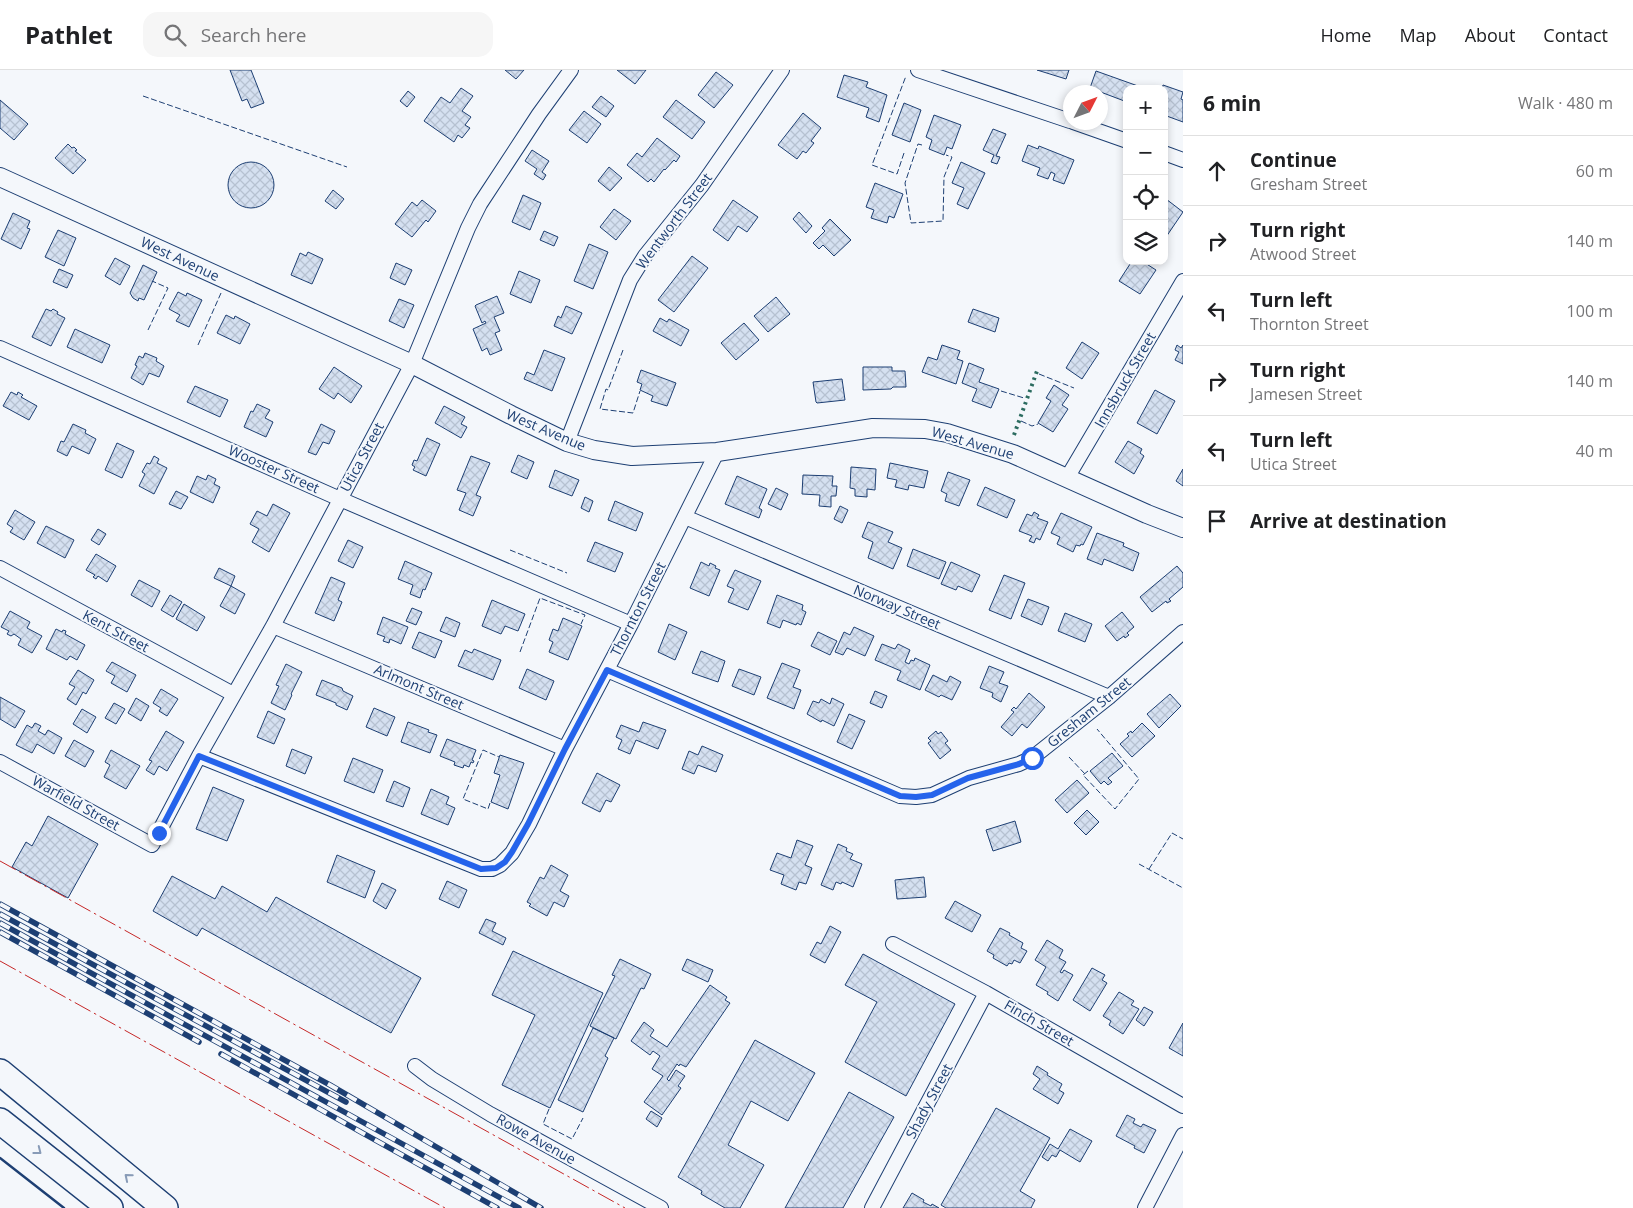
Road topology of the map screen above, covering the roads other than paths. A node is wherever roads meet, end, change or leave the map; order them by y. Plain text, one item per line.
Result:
1 (571, 70) edge
2 (782, 70) edge
3 (918, 70) edge
4 (1063, 119) edge
5 (1096, 130) edge
6 (1123, 139) edge
7 (1168, 154) edge
8 (1183, 160) edge
9 (1, 178) edge
10 (1183, 281) edge
11 (0, 348) edge
12 (412, 364) junction
13 (567, 442) junction
14 (716, 452) junction
15 (1067, 478) junction
16 (340, 499) junction
17 (685, 517) junction
18 (1183, 528) edge
19 (0, 568) edge
20 (631, 624) junction
21 (273, 626) junction
22 (1183, 632) edge
23 (607, 670) junction
24 (233, 694) junction
25 (1109, 697) junction
26 (565, 749) junction
27 (199, 756) junction
28 (0, 762) edge
29 (152, 845) joint
30 (893, 944) dead end
31 (986, 993) junction
32 (415, 1066) dead end
33 (0, 1072) edge
34 (1183, 1106) edge
35 (0, 1121) edge
36 (1183, 1135) edge
37 (110, 1208) edge
38 (165, 1208) edge
39 (661, 1208) edge
40 (872, 1208) edge
41 (1145, 1208) edge

1 - 12 street, Utica Street
2 - 13 street, Wentworth Street
3 - 4 street
5 - 6 street
7 - 8 street
9 - 12 street, West Avenue
10 - 15 street, Innsbruck Street
11 - 16 street, Wooster Street
12 - 13 street, West Avenue
12 - 16 street, Utica Street
13 - 14 street, West Avenue
14 - 15 street, West Avenue
14 - 17 street, Thornton Street
15 - 18 street, West Avenue
16 - 20 street, Wooster Street
16 - 21 street, Utica Street
17 - 20 street, Thornton Street
17 - 25 street, Norway Street
19 - 24 street, Kent Street
20 - 23 street, Thornton Street
21 - 24 street, Utica Street
21 - 26 street, Arlmont Street
22 - 25 street, Gresham Street
23 - 25 street, Gresham Street
23 - 26 street, Thornton Street
24 - 27 street, Utica Street
26 - 27 street, Thornton Street
27 - 29 street, Utica Street
28 - 29 street, Warfield Street
30 - 31 street, Finch Street
31 - 34 street, Finch Street
31 - 40 street, Shady Street
32 - 39 street, Rowe Avenue
38 -> 33 highway
35 -> 37 highway
36 - 41 street

